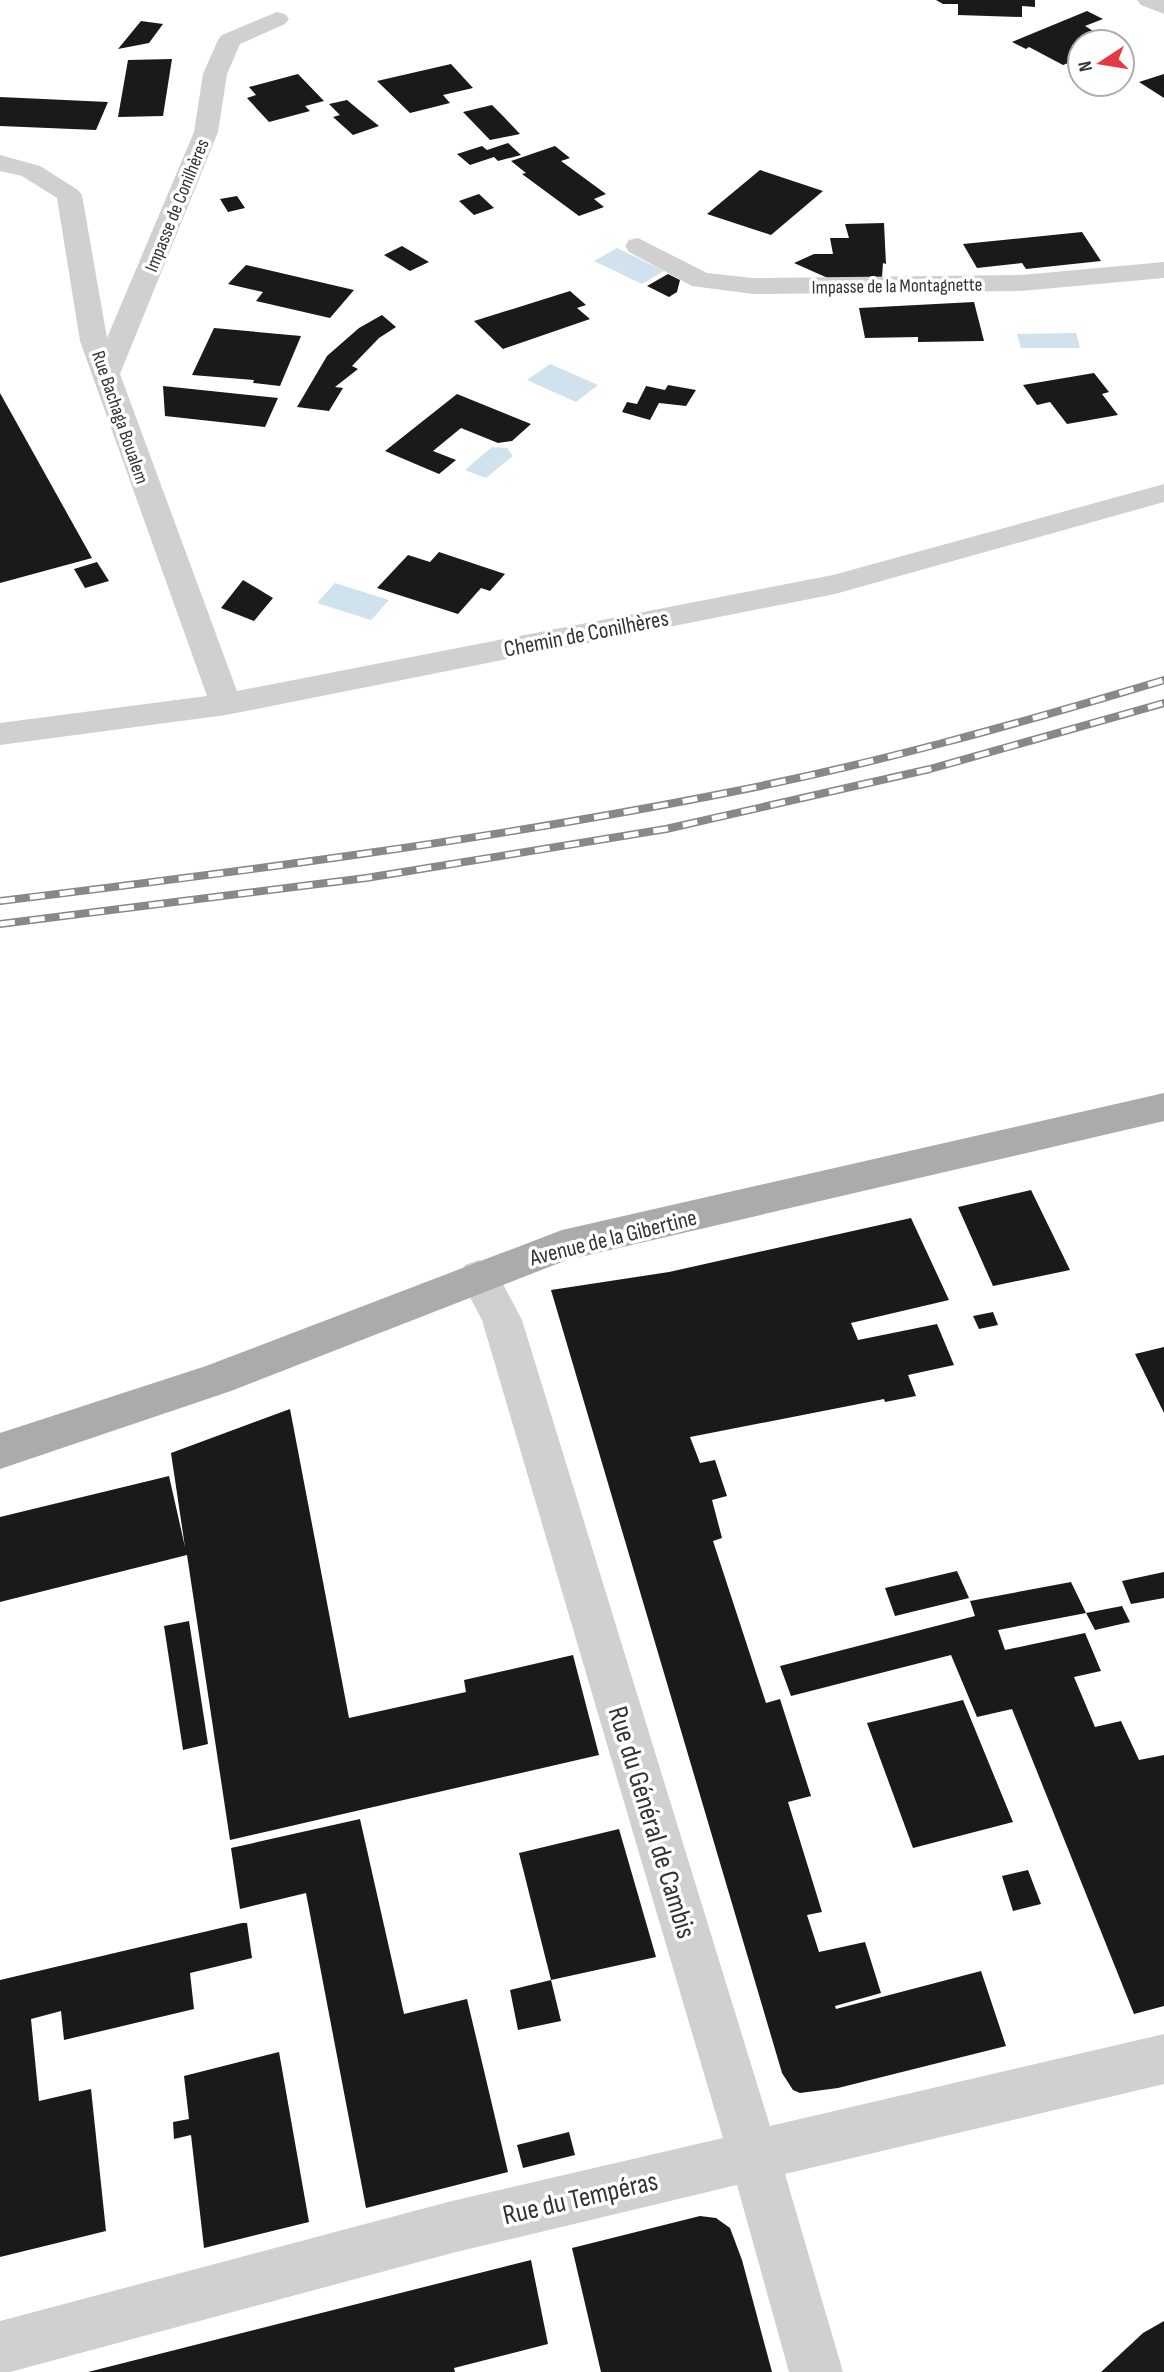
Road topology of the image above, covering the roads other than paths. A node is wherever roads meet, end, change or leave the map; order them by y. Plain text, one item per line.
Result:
1 (1149, 0) edge
2 (1164, 7) edge
3 (277, 19) dead end
4 (0, 163) edge
5 (638, 246) dead end
6 (1164, 270) edge
7 (106, 374) junction
8 (1164, 493) edge
9 (226, 704) junction
10 (0, 734) edge
11 (1164, 1107) edge
12 (479, 1276) junction
13 (0, 1451) edge
14 (1164, 2059) edge
15 (754, 2157) junction
16 (0, 2348) edge
17 (816, 2372) edge

1 - 2 street
3 - 7 street, Impasse de Conilhères
4 - 7 street, Rue Bachaga Boualem
5 - 6 street, Impasse de la Montagnette
7 - 9 street, Rue Bachaga Boualem
8 - 9 street, Chemin de Conilhères
9 - 10 street, Chemin de Conilhères
11 - 12 main road, Avenue de la Gibertine
12 - 13 main road, Avenue de la Gibertine
12 - 15 street, Rue du Général de Cambis
14 - 15 street, Rue du Tempéras
15 - 16 street, Rue du Tempéras
15 - 17 street, Rue du Général de Cambis

